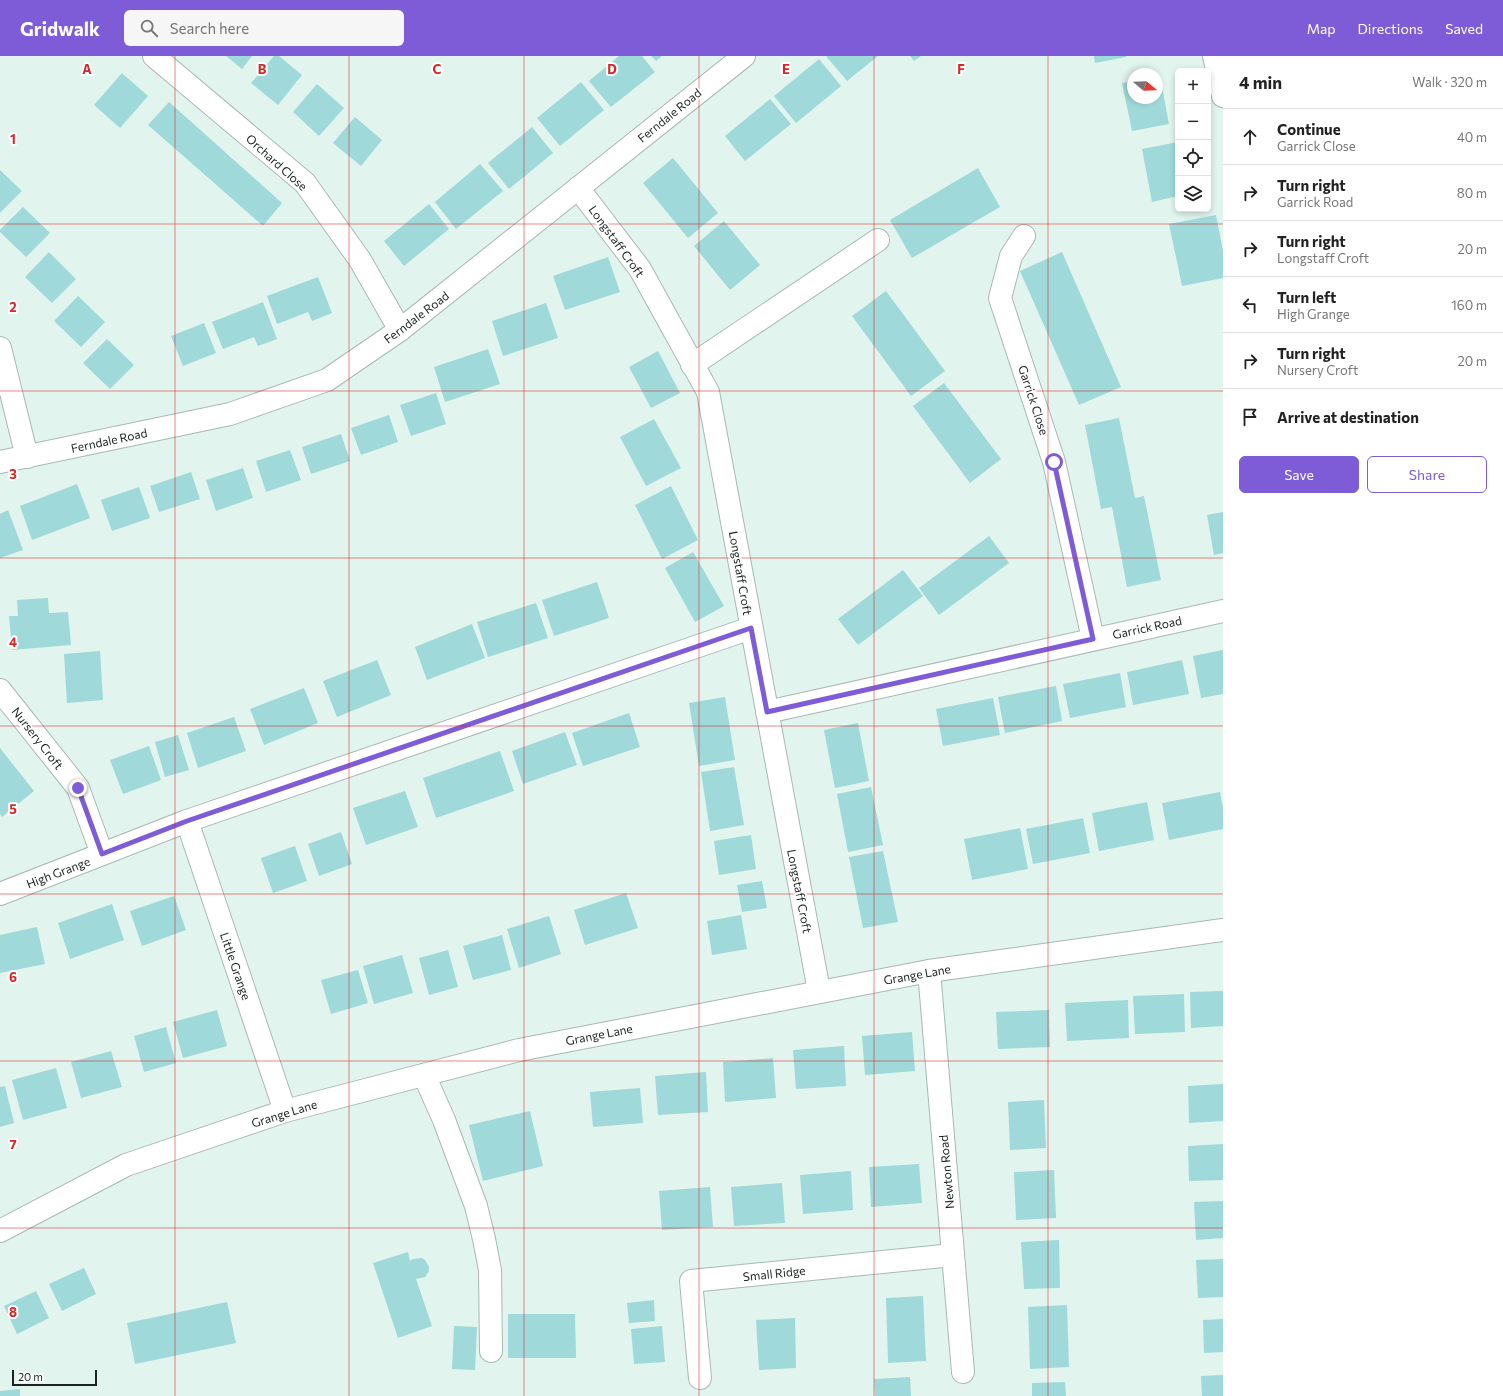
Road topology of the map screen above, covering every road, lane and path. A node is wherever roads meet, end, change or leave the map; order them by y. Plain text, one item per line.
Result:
1 (154, 56) edge
2 (744, 56) edge
3 (1214, 56) edge
4 (1223, 96) edge
5 (578, 188) junction
6 (1024, 236) dead end
7 (878, 240) dead end
8 (400, 330) junction
9 (0, 348) edge
10 (692, 365) junction
11 (27, 457) junction
12 (0, 462) edge
13 (1223, 611) edge
14 (751, 628) junction
15 (1093, 639) junction
16 (0, 690) edge
17 (767, 712) junction
18 (187, 821) junction
19 (102, 854) junction
20 (0, 894) edge
21 (1223, 930) edge
22 (929, 971) junction
23 (819, 991) junction
24 (424, 1075) junction
25 (285, 1111) junction
26 (0, 1231) edge
27 (953, 1255) junction
28 (491, 1351) dead end
29 (963, 1372) dead end
30 (700, 1378) dead end

1 - 8 street, Orchard Close
2 - 5 street, Ferndale Road
3 - 4 street
5 - 8 street, Ferndale Road
5 - 10 street, Longstaff Croft
6 - 15 street, Garrick Close
7 - 10 street
8 - 11 street, Ferndale Road
9 - 11 street
10 - 14 street, Longstaff Croft
11 - 12 street, Ferndale Road
13 - 15 street, Garrick Road
14 - 17 street, Longstaff Croft
14 - 18 street, High Grange
15 - 17 street, Garrick Road
16 - 19 street, Nursery Croft
17 - 23 street, Longstaff Croft
18 - 19 street, High Grange
18 - 25 street, Little Grange
19 - 20 street, High Grange
21 - 22 street, Grange Lane
22 - 23 street, Grange Lane
22 - 27 street, Newton Road
23 - 24 street, Grange Lane
24 - 25 street, Grange Lane
24 - 28 street
25 - 26 street, Grange Lane
27 - 29 street, Newton Road
27 - 30 street, Small Ridge

